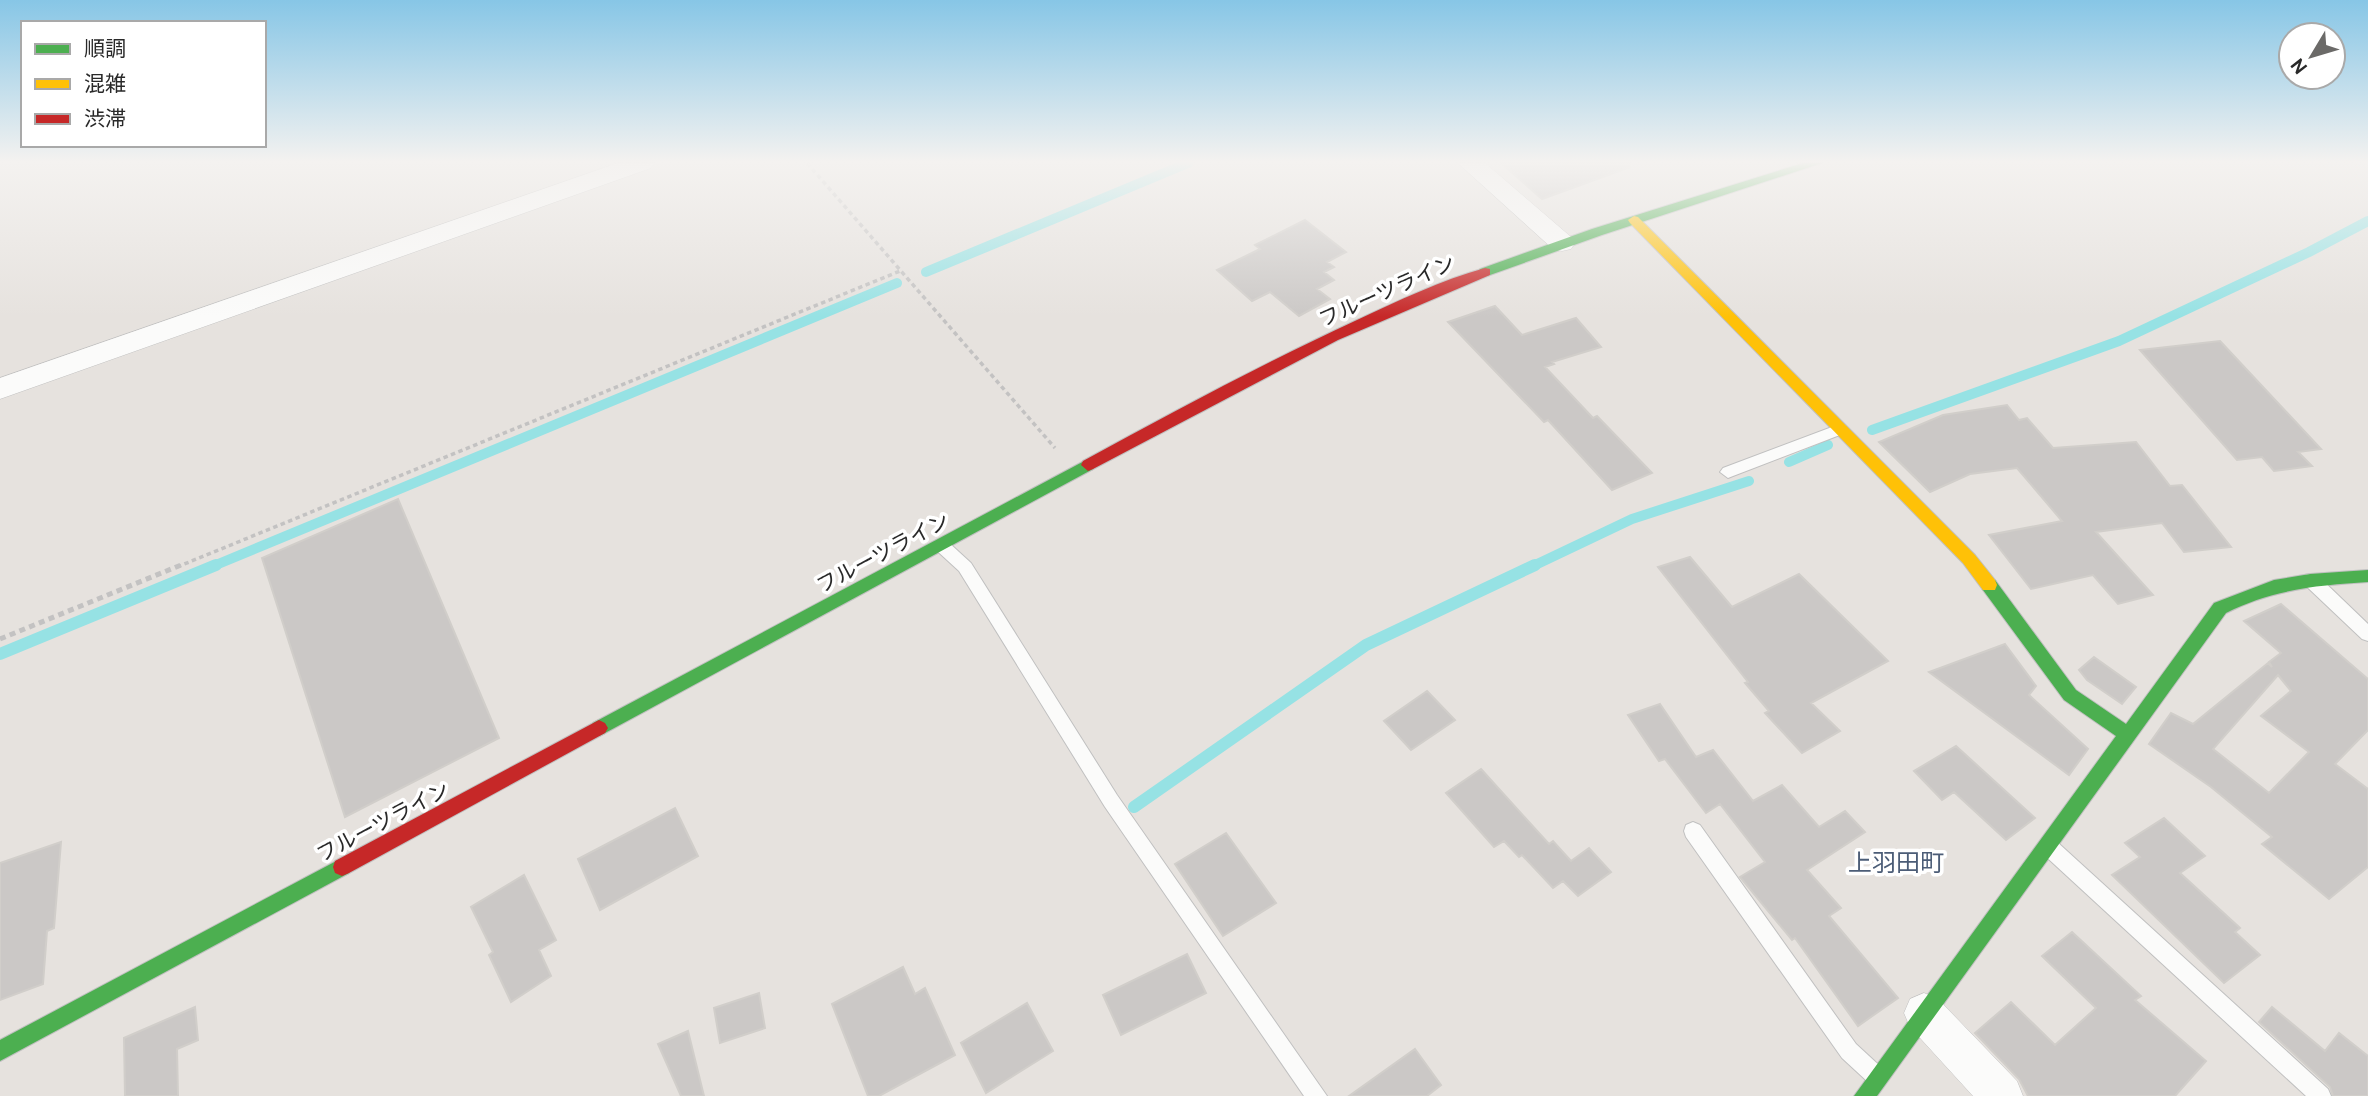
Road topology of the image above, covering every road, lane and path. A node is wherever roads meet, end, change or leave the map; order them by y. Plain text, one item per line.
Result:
1 (497, 214) edge
2 (851, 214) edge
3 (1529, 214) edge
4 (1653, 214) edge
5 (1634, 220) junction
6 (1562, 243) junction
7 (900, 271) junction
8 (0, 389) edge
9 (1840, 429) junction
10 (1076, 472) junction
11 (1728, 472) dead end
12 (941, 545) junction
13 (2368, 576) edge
14 (2309, 578) junction
15 (2368, 634) edge
16 (0, 639) edge
17 (2128, 735) junction
18 (1693, 831) dead end
19 (2047, 845) junction
20 (1924, 1013) junction
21 (0, 1051) edge
22 (1878, 1077) junction
23 (1317, 1096) edge
24 (1864, 1096) edge
25 (2002, 1096) edge
26 (2321, 1096) edge

1 - 8 street
2 - 7 path
3 - 6 street
4 - 5 street, フルーツライン
5 - 6 street, フルーツライン
5 - 9 street
6 - 10 street, フルーツライン
7 - 10 path
7 - 16 path
9 - 11 lane
9 - 17 street
10 - 12 street, フルーツライン
12 - 21 street, フルーツライン
12 - 23 lane
13 - 14 street
14 - 15 lane
14 - 17 street
17 - 19 street
18 - 22 lane
19 - 20 street
19 - 26 lane
20 - 22 street
20 - 25 street
22 - 24 street

